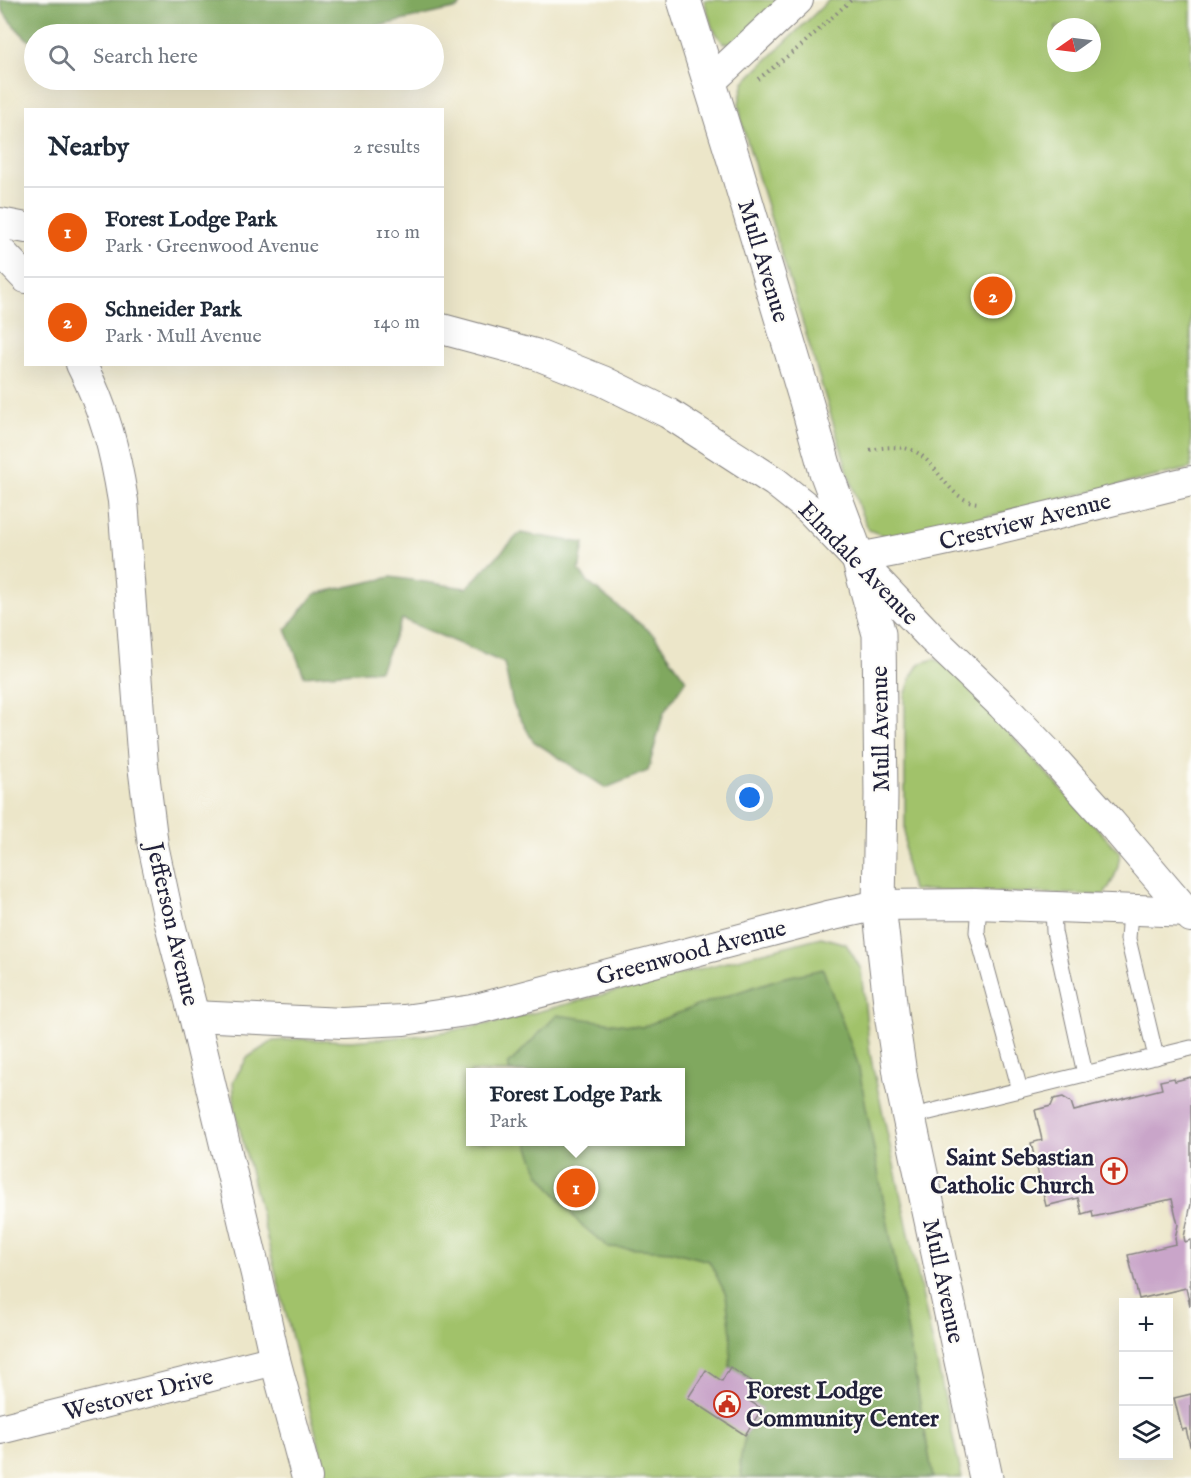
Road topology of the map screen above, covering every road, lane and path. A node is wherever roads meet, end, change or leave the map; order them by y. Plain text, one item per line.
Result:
1 (684, 0) edge
2 (798, 0) edge
3 (851, 0) edge
4 (756, 80) dead end
5 (709, 83) junction
6 (0, 223) edge
7 (24, 228) edge
8 (0, 251) edge
9 (24, 276) edge
10 (444, 330) edge
11 (82, 366) edge
12 (870, 450) dead end
13 (1191, 481) edge
14 (987, 502) dead end
15 (858, 558) junction
16 (980, 904) junction
17 (879, 905) junction
18 (1053, 908) junction
19 (1130, 911) junction
20 (1190, 914) edge
21 (194, 1016) junction
22 (1191, 1048) edge
23 (1156, 1057) junction
24 (1085, 1074) junction
25 (1020, 1090) junction
26 (909, 1117) junction
27 (275, 1360) junction
28 (0, 1429) edge
29 (307, 1478) edge
30 (986, 1478) edge

1 - 5 street, Mull Avenue
2 - 5 street
3 - 4 path
5 - 15 street, Mull Avenue
6 - 7 street
8 - 9 street
10 - 15 street, Elmdale Avenue
11 - 21 street, Jefferson Avenue
12 - 14 path
13 - 15 street, Crestview Avenue
15 - 17 street, Mull Avenue
15 - 20 street, Elmdale Avenue
16 - 17 street, Greenwood Avenue
16 - 18 street, Greenwood Avenue
16 - 25 lane
17 - 21 street, Greenwood Avenue
17 - 26 street, Mull Avenue
18 - 19 street, Greenwood Avenue
18 - 24 lane
19 - 20 street, Greenwood Avenue
19 - 23 lane
21 - 27 street, Jefferson Avenue
22 - 23 lane
23 - 24 lane
24 - 25 lane
25 - 26 lane
26 - 30 street, Mull Avenue
27 - 28 street, Westover Drive
27 - 29 street, Jefferson Avenue

